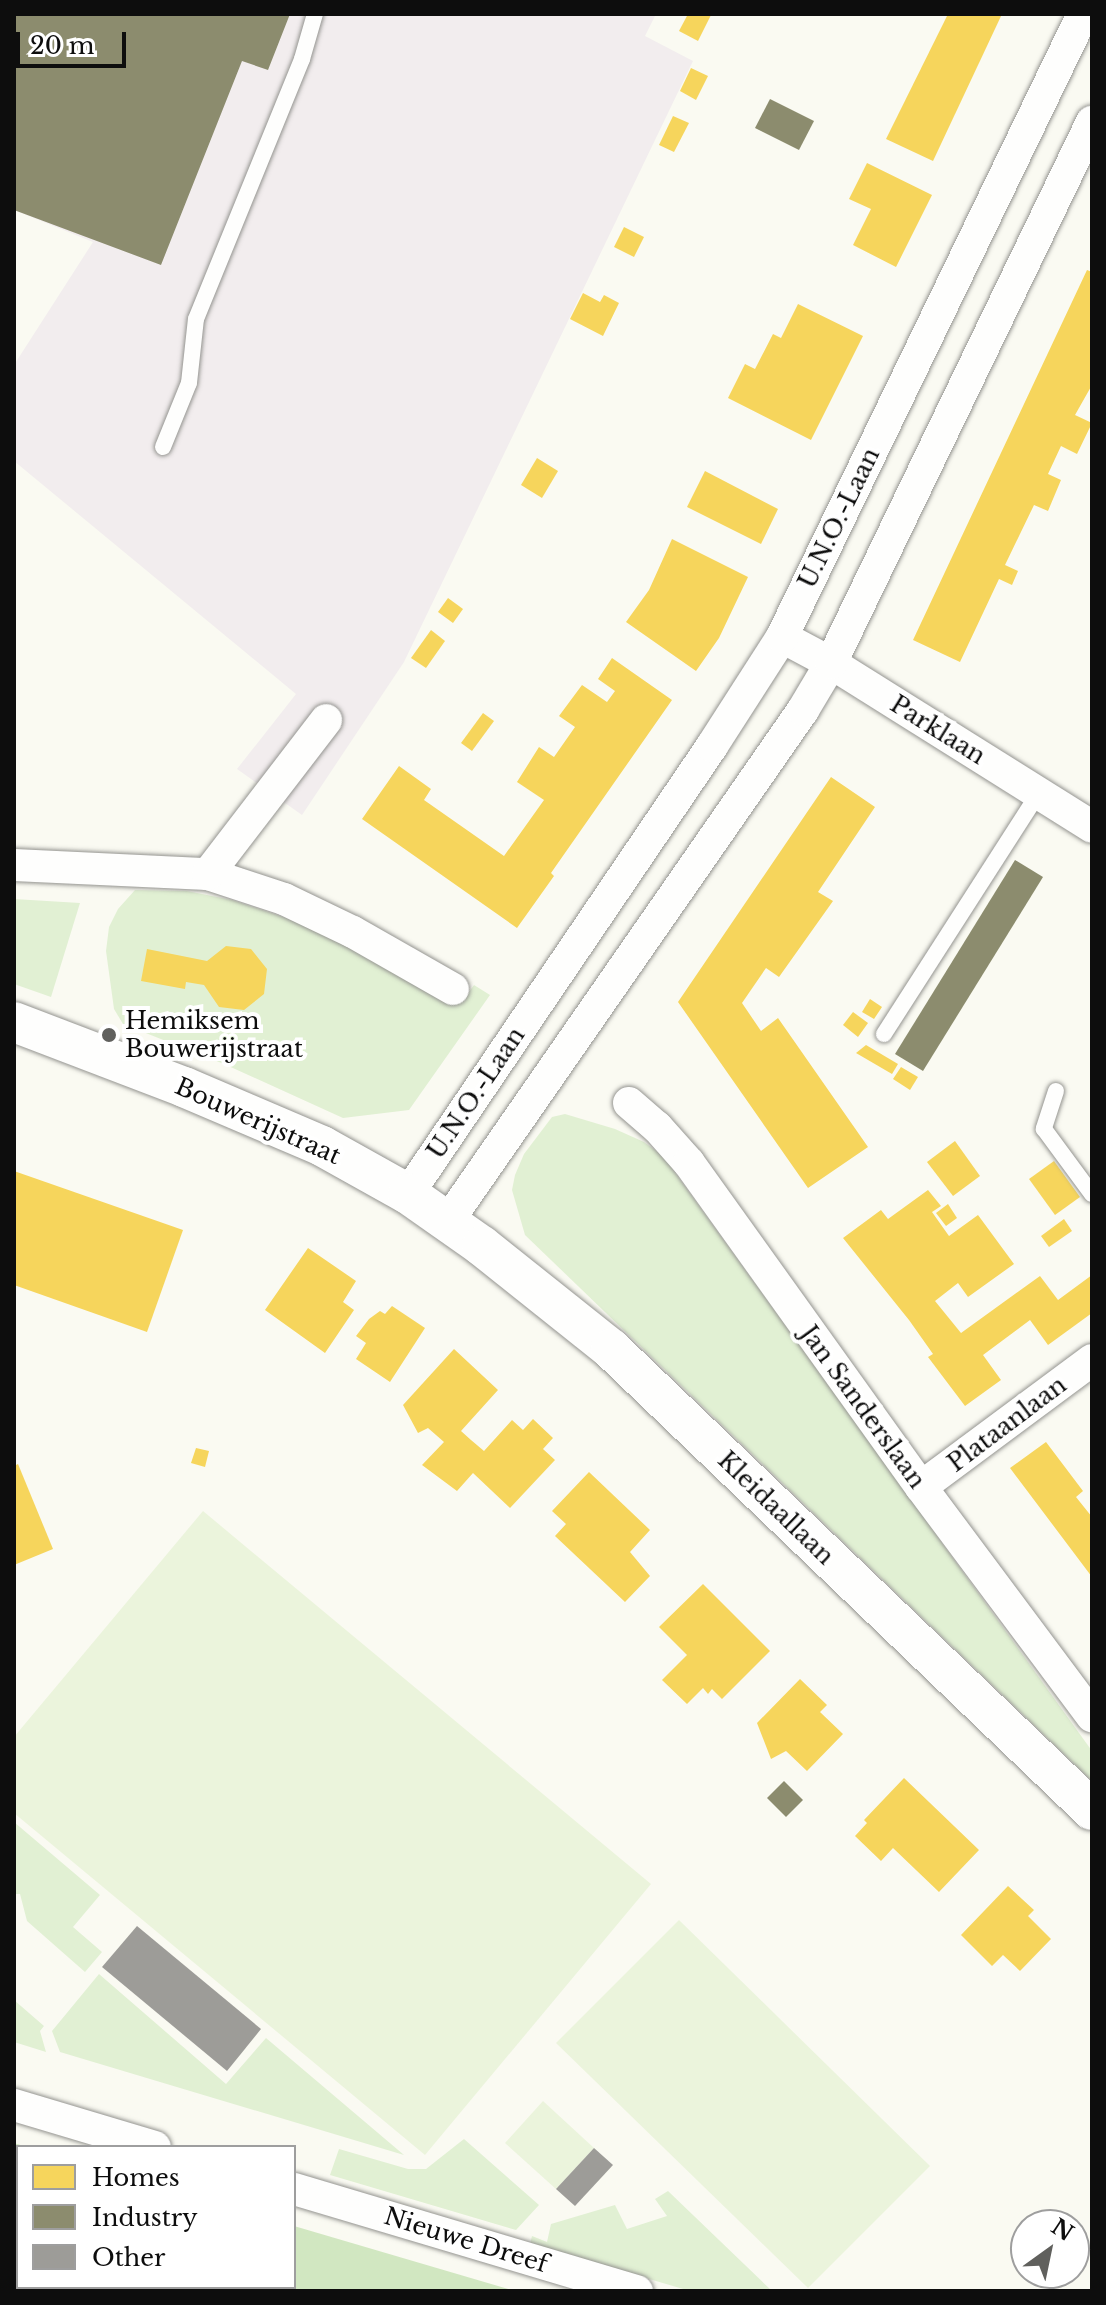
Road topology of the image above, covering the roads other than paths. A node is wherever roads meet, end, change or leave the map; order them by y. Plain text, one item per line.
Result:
1 (315, 14) edge
2 (1083, 14) edge
3 (1092, 122) edge
4 (163, 447) dead end
5 (782, 637) junction
6 (831, 663) junction
7 (326, 720) dead end
8 (1039, 793) junction
9 (1092, 827) edge
10 (14, 865) edge
11 (208, 874) junction
12 (453, 989) dead end
13 (544, 992) junction
14 (14, 1022) edge
15 (587, 1023) junction
16 (884, 1034) dead end
17 (1056, 1091) dead end
18 (629, 1103) dead end
19 (408, 1194) junction
20 (1092, 1194) edge
21 (448, 1221) junction
22 (1092, 1360) edge
23 (921, 1487) junction
24 (1092, 1716) edge
25 (1092, 1810) edge
26 (14, 2105) edge
27 (148, 2145) edge
28 (296, 2190) edge
29 (637, 2291) edge

1 - 4 lane
2 - 5 street, U.N.O.-Laan
3 - 6 street, U.N.O.-Laan
5 - 6 street, Parklaan
5 - 13 street, U.N.O.-Laan
6 - 8 street, Parklaan
6 - 15 street, U.N.O.-Laan
7 - 11 street
8 - 9 street, Parklaan
8 - 16 lane
10 - 11 street
11 - 12 street
13 - 15 street
13 - 19 street, U.N.O.-Laan
14 - 19 street, Bouwerijstraat
15 - 21 street, U.N.O.-Laan
17 - 20 lane
18 - 23 street, Jan Sanderslaan
19 - 21 street, Bouwerijstraat
21 - 25 street, Kleidaallaan
22 - 23 street, Plataanlaan
23 - 24 street, Jan Sanderslaan
26 - 27 street
28 - 29 street, Nieuwe Dreef

